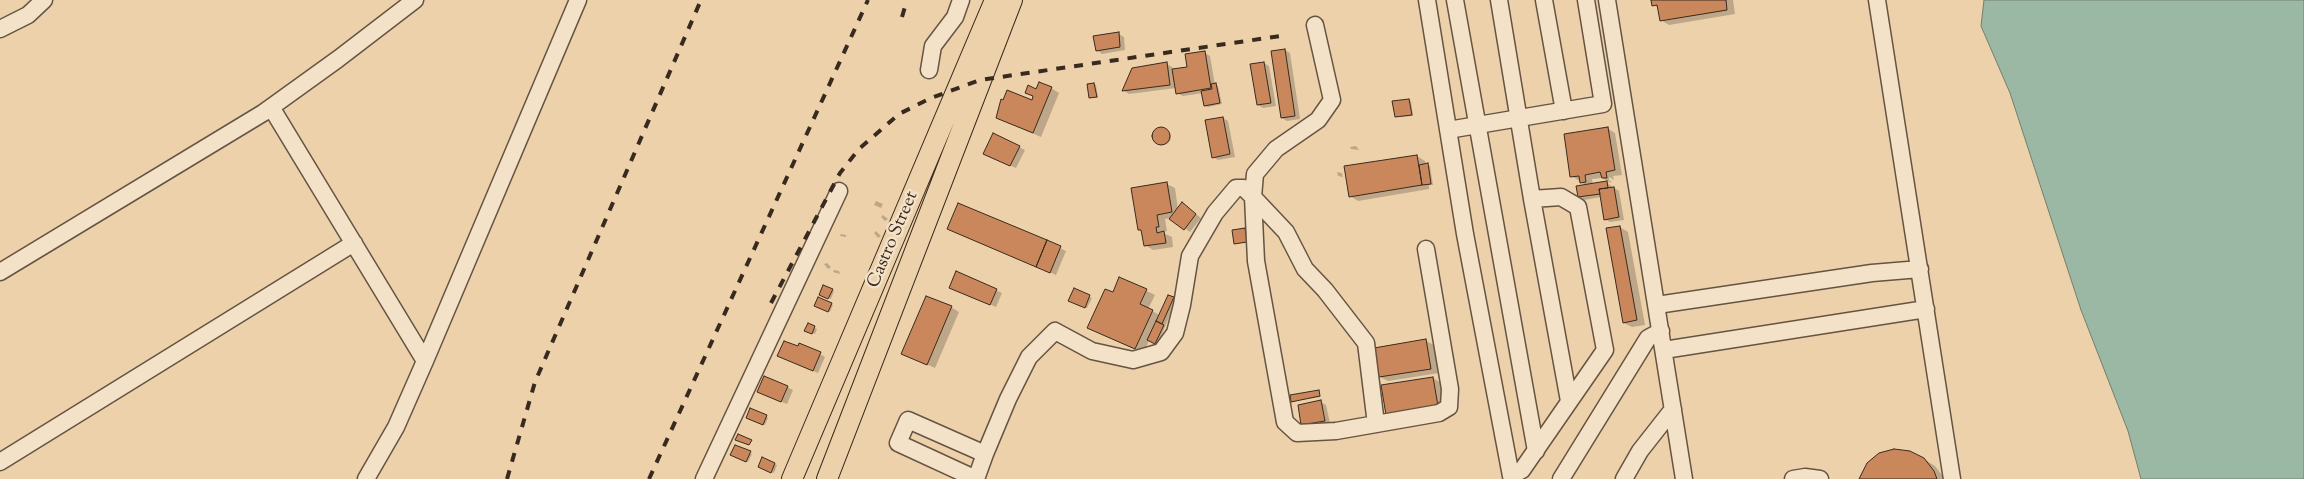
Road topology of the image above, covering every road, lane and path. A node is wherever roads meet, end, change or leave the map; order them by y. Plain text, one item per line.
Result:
1 (44, 0) edge
2 (415, 0) edge
3 (578, 0) edge
4 (961, 0) edge
5 (995, 0) edge
6 (1012, 0) edge
7 (1427, 0) edge
8 (1455, 0) edge
9 (1499, 0) edge
10 (1544, 0) edge
11 (1586, 0) edge
12 (1607, 0) edge
13 (1877, 0) edge
14 (1315, 25) dead end
15 (0, 29) edge
16 (929, 70) dead end
17 (271, 107) junction
18 (1564, 111) junction
19 (1518, 119) junction
20 (1478, 125) junction
21 (1448, 130) junction
22 (839, 190) dead end
23 (1253, 197) junction
24 (1532, 199) junction
25 (354, 243) junction
26 (1426, 249) dead end
27 (1920, 268) junction
28 (0, 272) edge
29 (1657, 304) junction
30 (1926, 309) junction
31 (1661, 331) junction
32 (1664, 350) junction
33 (425, 360) junction
34 (1569, 401) junction
35 (1673, 409) junction
36 (1376, 424) junction
37 (1536, 451) junction
38 (985, 454) junction
39 (0, 462) edge
40 (1680, 475) edge
41 (1511, 477) edge
42 (366, 479) edge
43 (704, 479) edge
44 (792, 479) edge
45 (827, 479) edge
46 (976, 479) edge
47 (1561, 479) edge
48 (1624, 479) edge
49 (1793, 479) edge
50 (1820, 479) edge
51 (1952, 479) edge

1 - 15 street
2 - 17 street
3 - 33 street
4 - 16 street
5 - 44 main road, Castro Street
6 - 45 main road, Castro Street
7 - 21 street
8 - 20 street
9 - 19 street
10 - 18 street
11 - 18 street
12 - 29 street
13 - 27 street
14 - 23 street
17 - 25 street
17 - 28 street
18 - 19 street
19 - 20 street
19 - 24 street
20 - 21 street
20 - 37 street
21 - 41 street
22 - 43 street
23 - 36 street
23 - 36 street
23 - 38 street
24 - 34 street
24 - 34 street
25 - 33 street
25 - 39 street
26 - 36 street
27 - 29 street
27 - 30 street
29 - 31 street
30 - 32 street
30 - 51 street
31 - 32 street
31 - 47 street
32 - 35 street
33 - 42 street
34 - 37 street
35 - 40 street
35 - 48 street
37 - 41 street
38 - 46 street
38 - 46 street
49 - 50 street

